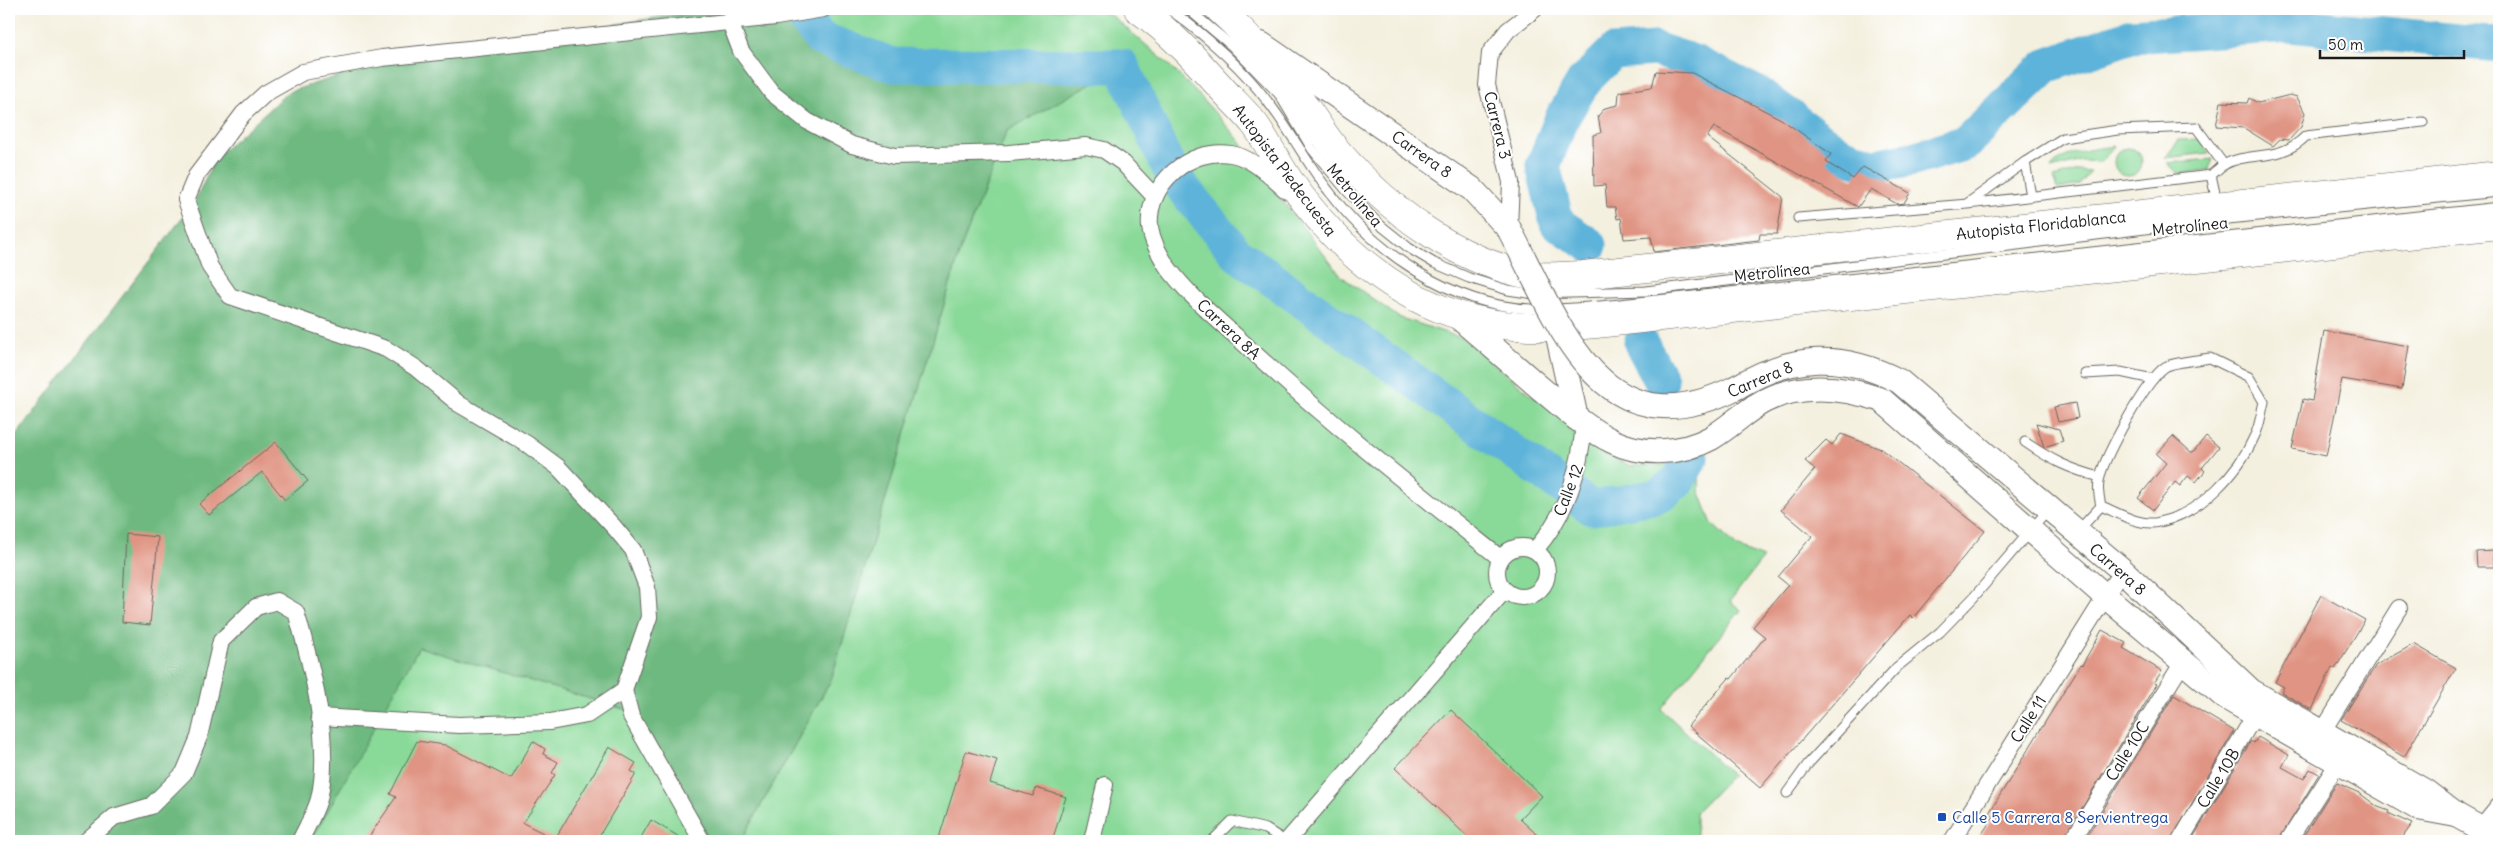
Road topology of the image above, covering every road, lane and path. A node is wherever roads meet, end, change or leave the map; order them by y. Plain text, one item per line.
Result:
1 (823, 9) edge
2 (1138, 9) edge
3 (1169, 9) edge
4 (1188, 9) edge
5 (1220, 9) edge
6 (1535, 9) edge
7 (730, 22) junction
8 (1248, 35) junction
9 (2424, 122) dead end
10 (2025, 162) junction
11 (2224, 165) junction
12 (2211, 175) junction
13 (2499, 175) edge
14 (2499, 192) edge
15 (2031, 196) junction
16 (1155, 197) junction
17 (1968, 204) junction
18 (2217, 206) junction
19 (2499, 207) edge
20 (1312, 211) junction
21 (1798, 218) dead end
22 (2499, 225) edge
23 (1509, 229) junction
24 (1645, 279) junction
25 (1586, 284) junction
26 (1651, 309) junction
27 (1456, 315) junction
28 (1594, 315) junction
29 (1556, 327) junction
30 (1834, 360) junction
31 (2085, 374) dead end
32 (2153, 378) junction
33 (1765, 401) junction
34 (1584, 423) junction
35 (2025, 442) dead end
36 (2100, 477) junction
37 (2101, 506) junction
38 (2049, 509) junction
39 (2032, 531) junction
40 (2076, 533) junction
41 (1535, 550) junction
42 (1500, 558) junction
43 (2122, 570) junction
44 (1504, 591) junction
45 (2105, 596) junction
46 (2399, 608) dead end
47 (2183, 662) junction
48 (624, 690) junction
49 (2255, 715) junction
50 (319, 717) junction
51 (2322, 732) junction
52 (2338, 762) junction
53 (1105, 785) dead end
54 (1788, 794) dead end
55 (2499, 806) edge
56 (2456, 815) junction
57 (2490, 833) edge
58 (1958, 839) edge
59 (2292, 840) edge
60 (86, 841) edge
61 (300, 841) edge
62 (702, 841) edge
63 (1092, 841) edge
64 (1212, 841) edge
65 (1286, 841) edge
66 (2072, 841) edge
67 (2180, 841) edge

1 - 7 street
2 - 20 highway, Autopista Piedecuesta
3 - 28 lane, Metrolínea
4 - 25 lane, Metrolínea
5 - 8 highway
6 - 23 street, Carrera 3
7 - 16 street
7 - 48 street
8 - 23 main road, Carrera 8
8 - 25 highway
9 - 11 lane
10 - 11 lane
10 - 15 lane
10 - 17 lane
11 - 12 lane
12 - 15 lane
12 - 18 lane
13 - 18 highway, Autopista Floridablanca
14 - 24 lane, Metrolínea
15 - 17 lane
16 - 20 street, Carrera 8A
16 - 42 street, Carrera 8A
17 - 21 lane
18 - 24 highway, Autopista Floridablanca
19 - 26 lane, Metrolínea
20 - 27 highway, Autopista Piedecuesta
22 - 26 highway
23 - 30 main road, Carrera 8, bridge
24 - 25 highway, Autopista Floridablanca
26 - 28 highway
27 - 29 highway, Autopista Piedecuesta
27 - 34 main road, Carrera 8
28 - 29 highway, Autopista Piedecuesta
29 - 34 main road
30 - 33 main road
30 - 38 main road, Carrera 8
31 - 32 lane
32 - 36 lane
32 - 37 lane
33 - 34 main road, Carrera 8
33 - 39 main road, Carrera 8
34 - 41 street, Calle 12
35 - 36 lane
36 - 37 lane
37 - 40 lane
38 - 39 lane
38 - 40 main road, Carrera 8
39 - 45 main road, Carrera 8
39 - 54 lane
40 - 43 main road, Carrera 8
41 - 42 street
41 - 44 street
42 - 44 street
43 - 45 street, Calle 11
43 - 51 main road, Carrera 8
44 - 65 street
45 - 47 main road, Carrera 8
45 - 58 street, Calle 11
46 - 51 street
47 - 49 main road, Carrera 8
47 - 66 street, Calle 10C
48 - 50 street
48 - 62 street
49 - 52 main road, Carrera 8
49 - 67 street, Calle 10B
50 - 60 street
50 - 61 street
51 - 56 main road, Carrera 8
52 - 56 main road, Carrera 8
52 - 59 street
53 - 63 street
55 - 57 street
56 - 57 main road, Carrera 8
64 - 65 lane

